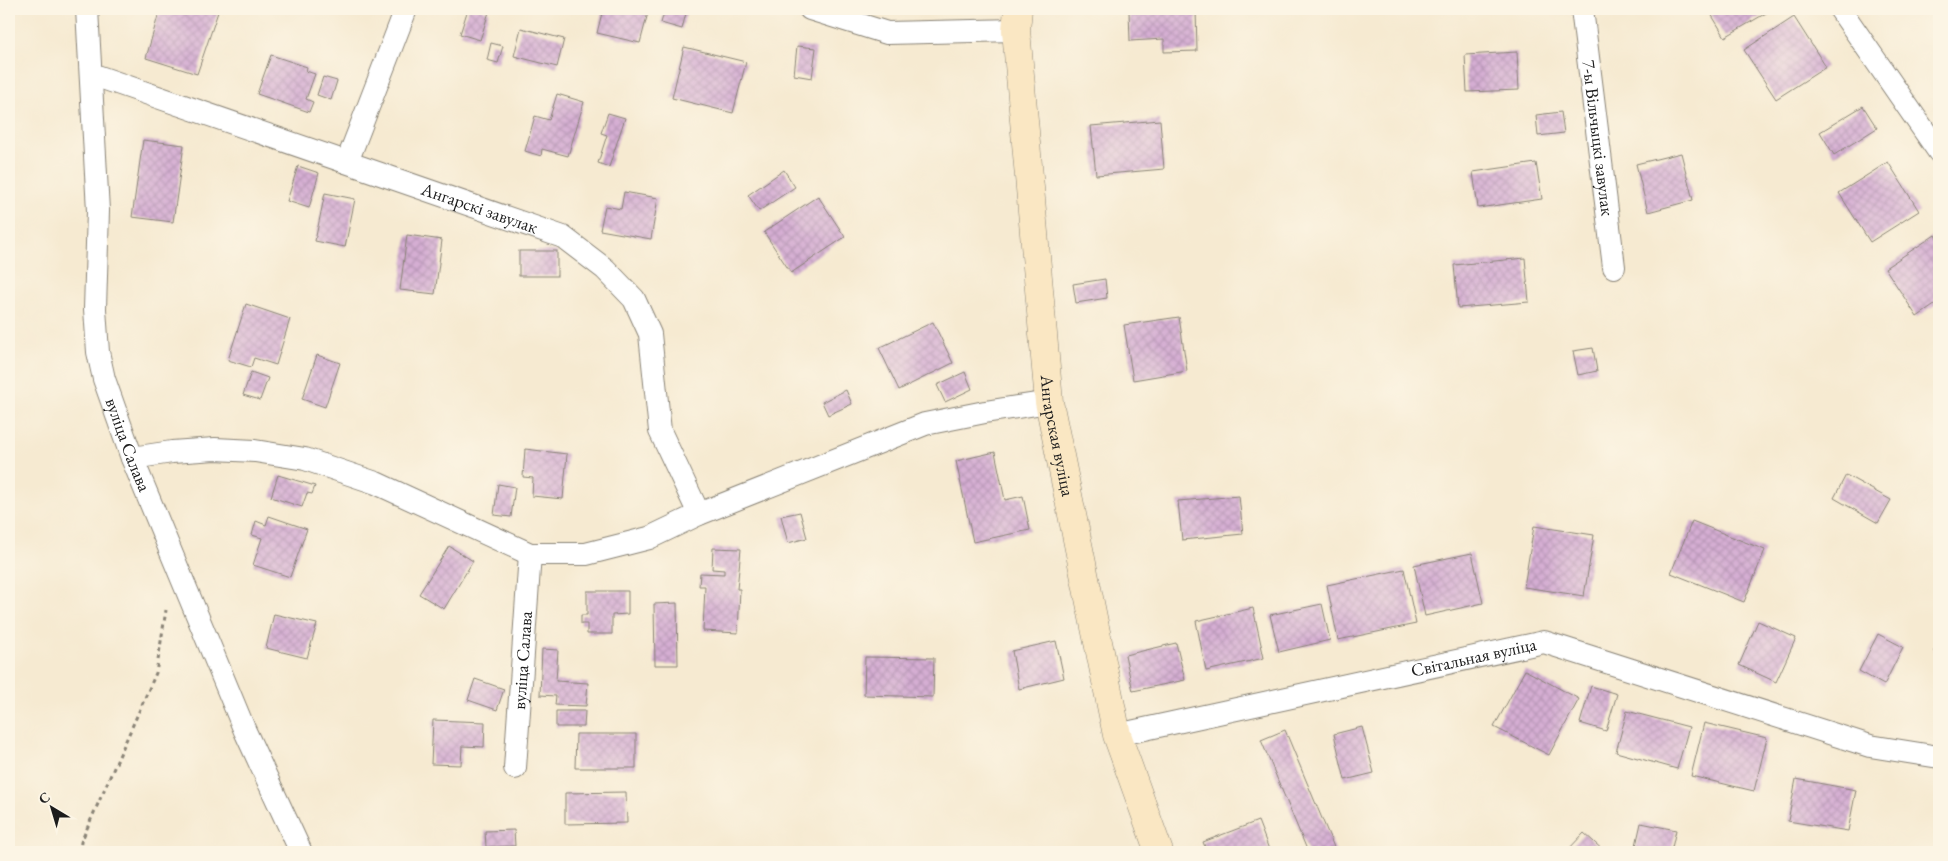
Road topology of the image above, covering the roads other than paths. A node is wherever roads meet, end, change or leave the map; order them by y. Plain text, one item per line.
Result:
1 (87, 9) edge
2 (406, 9) edge
3 (810, 9) edge
4 (1582, 9) edge
5 (1840, 9) edge
6 (1017, 19) edge
7 (91, 74) junction
8 (1939, 152) edge
9 (347, 162) junction
10 (1614, 267) dead end
11 (1049, 402) junction
12 (132, 458) junction
13 (699, 514) junction
14 (530, 554) junction
15 (1117, 735) junction
16 (1939, 758) edge
17 (515, 768) dead end
18 (1157, 851) edge
19 (301, 852) edge

1 - 7 street, вуліца Салава
2 - 9 street
3 - 6 street
4 - 10 street, 7-ы Вільчыцкі завулак
5 - 8 street
6 - 11 street, Ангарская вуліца
7 - 9 street, Ангарскі завулак
7 - 12 street, вуліца Салава
9 - 13 street, Ангарскі завулак
11 - 13 street
11 - 15 street, Ангарская вуліца
12 - 14 street
12 - 19 street, вуліца Салава
13 - 14 street
14 - 17 street, вуліца Салава
15 - 16 street, Світальная вуліца
15 - 18 street, Ангарская вуліца

